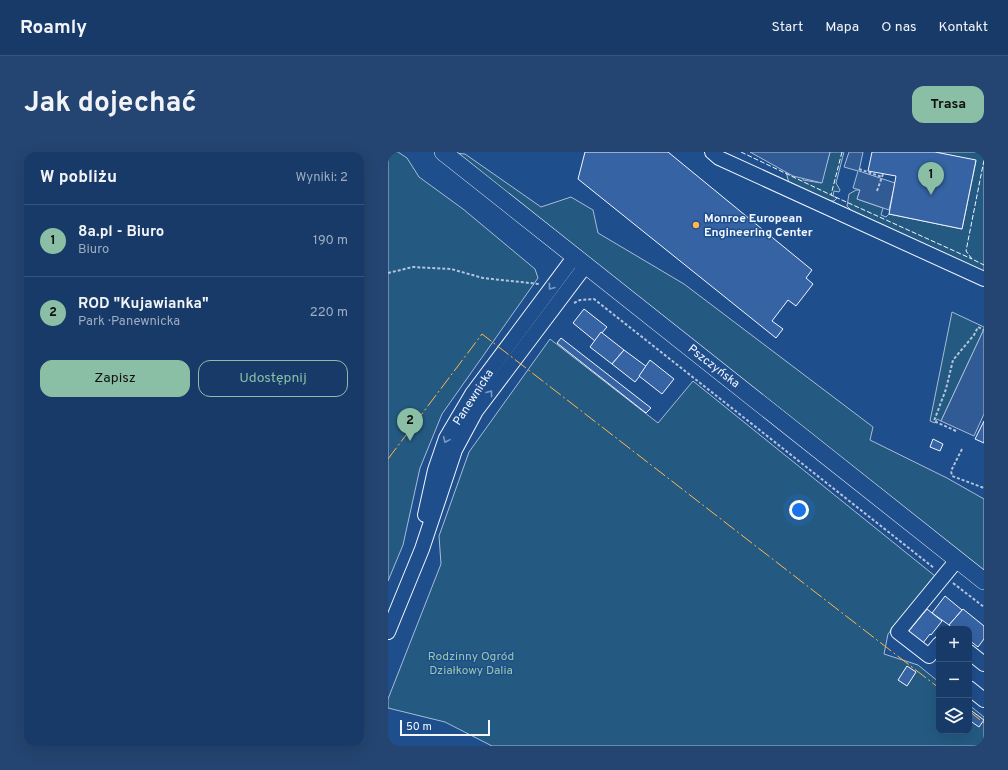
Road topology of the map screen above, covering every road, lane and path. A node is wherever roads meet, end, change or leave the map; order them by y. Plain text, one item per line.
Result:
1 (442, 152) edge
2 (712, 152) edge
3 (859, 169) dead end
4 (877, 191) dead end
5 (580, 260) junction
6 (388, 272) edge
7 (984, 279) edge
8 (542, 284) dead end
9 (570, 305) dead end
10 (984, 330) edge
11 (956, 431) dead end
12 (962, 448) dead end
13 (984, 488) edge
14 (957, 560) junction
15 (944, 576) junction
16 (984, 581) edge
17 (984, 607) edge
18 (388, 632) edge
19 (972, 654) edge
20 (934, 660) edge
21 (984, 664) edge
22 (972, 690) edge
23 (984, 700) edge

1 - 5 main road, Pszczyńska
2 - 7 street
3 - 4 path
5 - 14 main road, Pszczyńska
5 - 18 street, Panewnicka
6 - 8 path
9 - 15 path
10 - 11 path
12 - 13 path
14 - 15 street
14 - 16 main road, Pszczyńska
15 - 17 path
15 - 20 street
19 - 21 street
22 - 23 street

